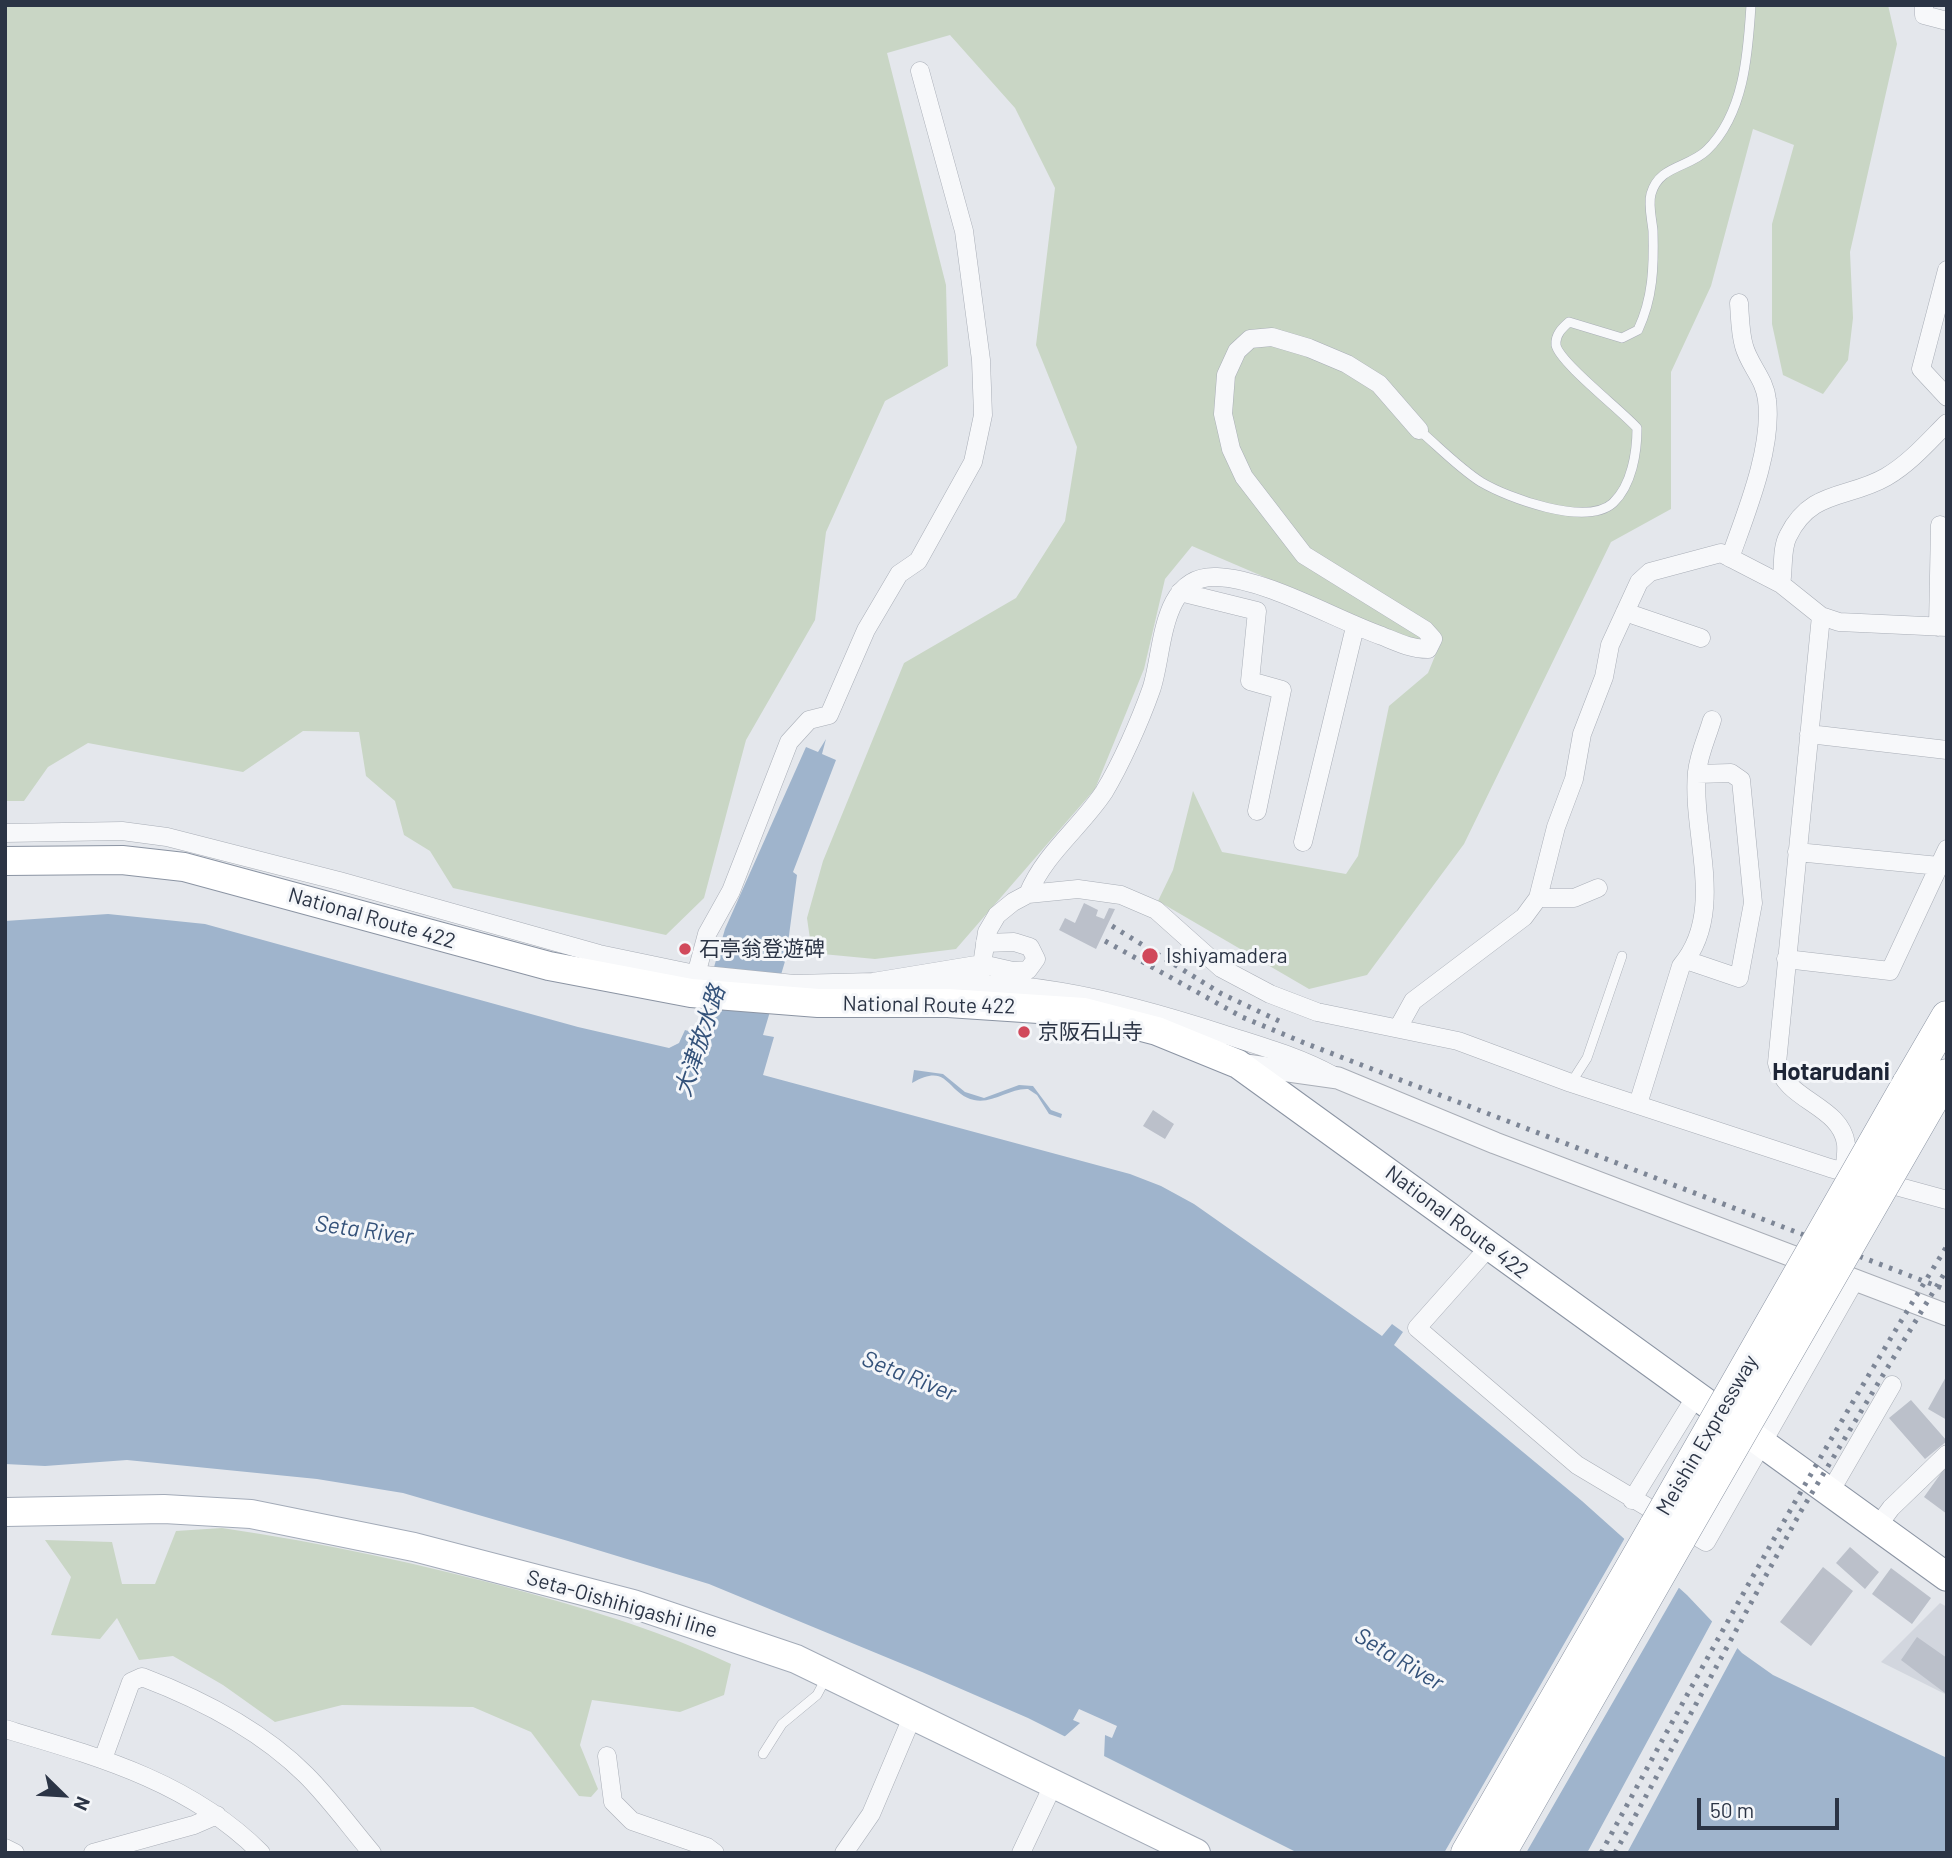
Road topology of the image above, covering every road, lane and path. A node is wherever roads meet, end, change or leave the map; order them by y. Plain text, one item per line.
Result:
1 (1751, 5) edge
2 (1924, 5) edge
3 (1947, 21) edge
4 (920, 71) dead end
5 (1947, 270) edge
6 (1739, 303) dead end
7 (1947, 397) edge
8 (1947, 423) edge
9 (1419, 430) joint
10 (1940, 525) dead end
11 (1730, 558) junction
12 (1943, 572) edge
13 (1781, 584) junction
14 (1180, 593) junction
15 (1625, 612) junction
16 (1821, 616) junction
17 (1355, 627) junction
18 (1942, 627) edge
19 (1701, 638) dead end
20 (1712, 720) dead end
21 (1809, 734) junction
22 (1947, 750) edge
23 (1697, 774) junction
24 (1257, 811) dead end
25 (5, 833) edge
26 (1303, 842) dead end
27 (1947, 849) edge
28 (1797, 852) junction
29 (5, 861) edge
30 (1939, 866) junction
31 (252, 871) junction
32 (1598, 888) dead end
33 (1028, 894) junction
34 (1538, 898) junction
35 (985, 943) junction
36 (1622, 956) dead end
37 (1786, 959) junction
38 (1686, 960) junction
39 (982, 964) junction
40 (695, 987) junction
41 (978, 995) junction
42 (1947, 1017) edge
43 (1398, 1028) junction
44 (1238, 1063) junction
45 (1338, 1078) junction
46 (1571, 1083) junction
47 (1929, 1087) edge
48 (1638, 1104) junction
49 (1844, 1172) junction
50 (1947, 1200) edge
51 (1489, 1247) junction
52 (1855, 1280) junction
53 (1947, 1315) edge
54 (1892, 1385) dead end
55 (1696, 1396) junction
56 (1762, 1443) junction
57 (1947, 1454) edge
58 (1830, 1492) junction
59 (1632, 1500) junction
60 (5, 1512) edge
61 (1878, 1527) junction
62 (1947, 1577) edge
63 (828, 1674) junction
64 (913, 1715) junction
65 (5, 1729) edge
66 (763, 1754) dead end
67 (607, 1756) dead end
68 (103, 1759) junction
69 (1054, 1783) junction
70 (217, 1815) junction
71 (5, 1848) edge
72 (15, 1853) edge
73 (93, 1853) edge
74 (261, 1853) edge
75 (372, 1853) edge
76 (715, 1853) edge
77 (844, 1853) edge
78 (1021, 1853) edge
79 (1196, 1853) edge
80 (1467, 1853) edge
81 (1500, 1853) edge

1 - 9 lane
2 - 3 street
4 - 40 street
5 - 7 street
6 - 11 street
8 - 13 street
9 - 17 street
10 - 12 street
11 - 13 street
11 - 15 street
12 - 18 street
13 - 16 street
14 - 17 street
14 - 24 street
14 - 33 street
15 - 19 street
15 - 34 street
16 - 18 street
16 - 21 street
17 - 26 street
20 - 23 street
21 - 22 street
21 - 28 street
23 - 38 street
23 - 38 street
25 - 31 street
27 - 30 street
28 - 30 street
28 - 37 street
29 - 31 main road, National Route 422
30 - 37 street
31 - 40 main road, National Route 422
32 - 34 street
33 - 35 street
33 - 43 street
34 - 43 street
35 - 39 street
35 - 39 street
36 - 46 lane
37 - 49 street
38 - 48 street
39 - 40 street
39 - 41 street
40 - 41 main road, National Route 422
41 - 44 main road, National Route 422
41 - 45 street
42 - 47 highway, Meishin Expressway
43 - 46 street
44 - 45 street
44 - 51 main road, National Route 422
45 - 52 street
46 - 48 street
47 - 80 highway, Meishin Expressway, bridge
47 - 81 highway, Meishin Expressway, bridge
48 - 49 street
49 - 50 street
51 - 55 main road, National Route 422
51 - 59 street
52 - 53 street
52 - 56 street
54 - 58 street
55 - 56 main road, National Route 422
55 - 59 street
56 - 58 main road, National Route 422
56 - 59 street
57 - 61 street
58 - 61 main road, National Route 422
60 - 63 main road, Seta-Oishihigashi line
61 - 62 main road, National Route 422
63 - 64 main road, Seta-Oishihigashi line
63 - 66 lane
64 - 69 main road, Seta-Oishihigashi line
64 - 77 street
65 - 68 street
67 - 76 street
68 - 70 street
68 - 75 street
69 - 78 street
69 - 79 main road, Seta-Oishihigashi line
70 - 73 street
70 - 74 street
71 - 72 street

